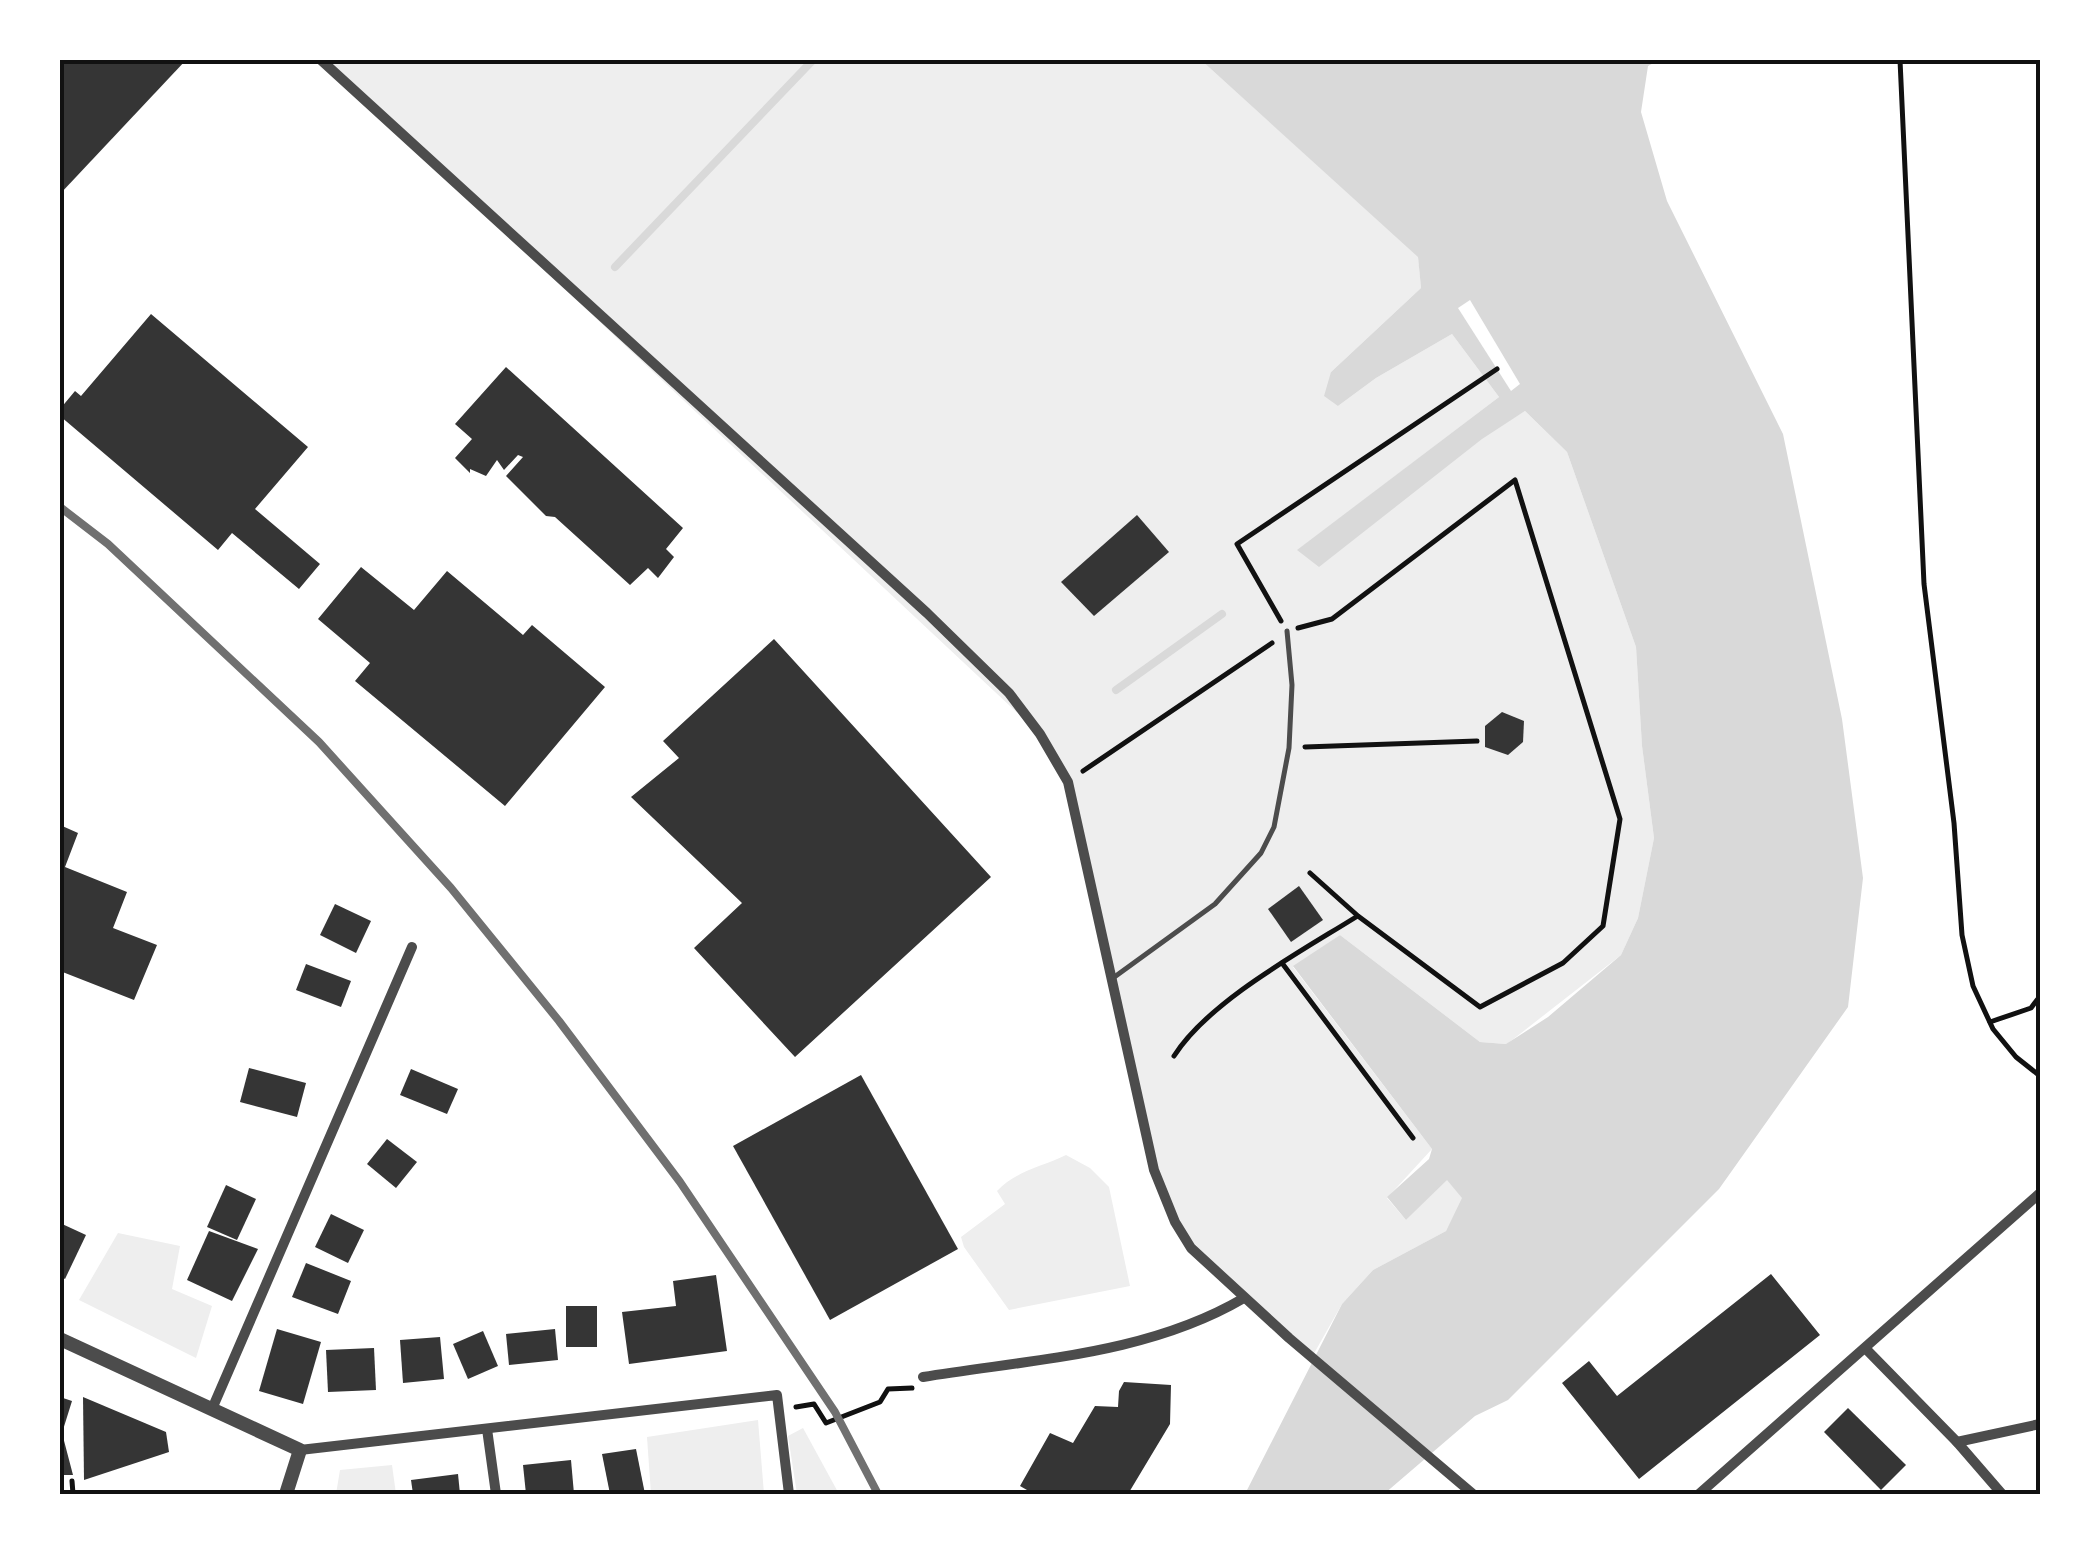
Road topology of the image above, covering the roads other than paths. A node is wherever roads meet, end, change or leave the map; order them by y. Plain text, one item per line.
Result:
1 (322, 60) edge
2 (1287, 631) road end
3 (412, 947) dead end
4 (1111, 979) junction
5 (2040, 1193) edge
6 (1244, 1298) junction
7 (60, 1339) edge
8 (1866, 1349) junction
9 (923, 1377) dead end
10 (212, 1409) junction
11 (2040, 1424) edge
12 (488, 1428) junction
13 (1958, 1442) junction
14 (300, 1450) junction
15 (2000, 1493) edge
16 (286, 1494) edge
17 (496, 1494) edge
18 (789, 1494) edge
19 (1474, 1494) edge
20 (1700, 1494) edge

1 - 4 street
2 - 4 lane
3 - 10 street
4 - 6 street
5 - 8 street
6 - 9 street
6 - 19 street
7 - 10 street
8 - 13 street
8 - 20 street
10 - 14 street
11 - 13 street
12 - 14 street
12 - 17 street
12 - 18 street
13 - 15 street
14 - 16 street

